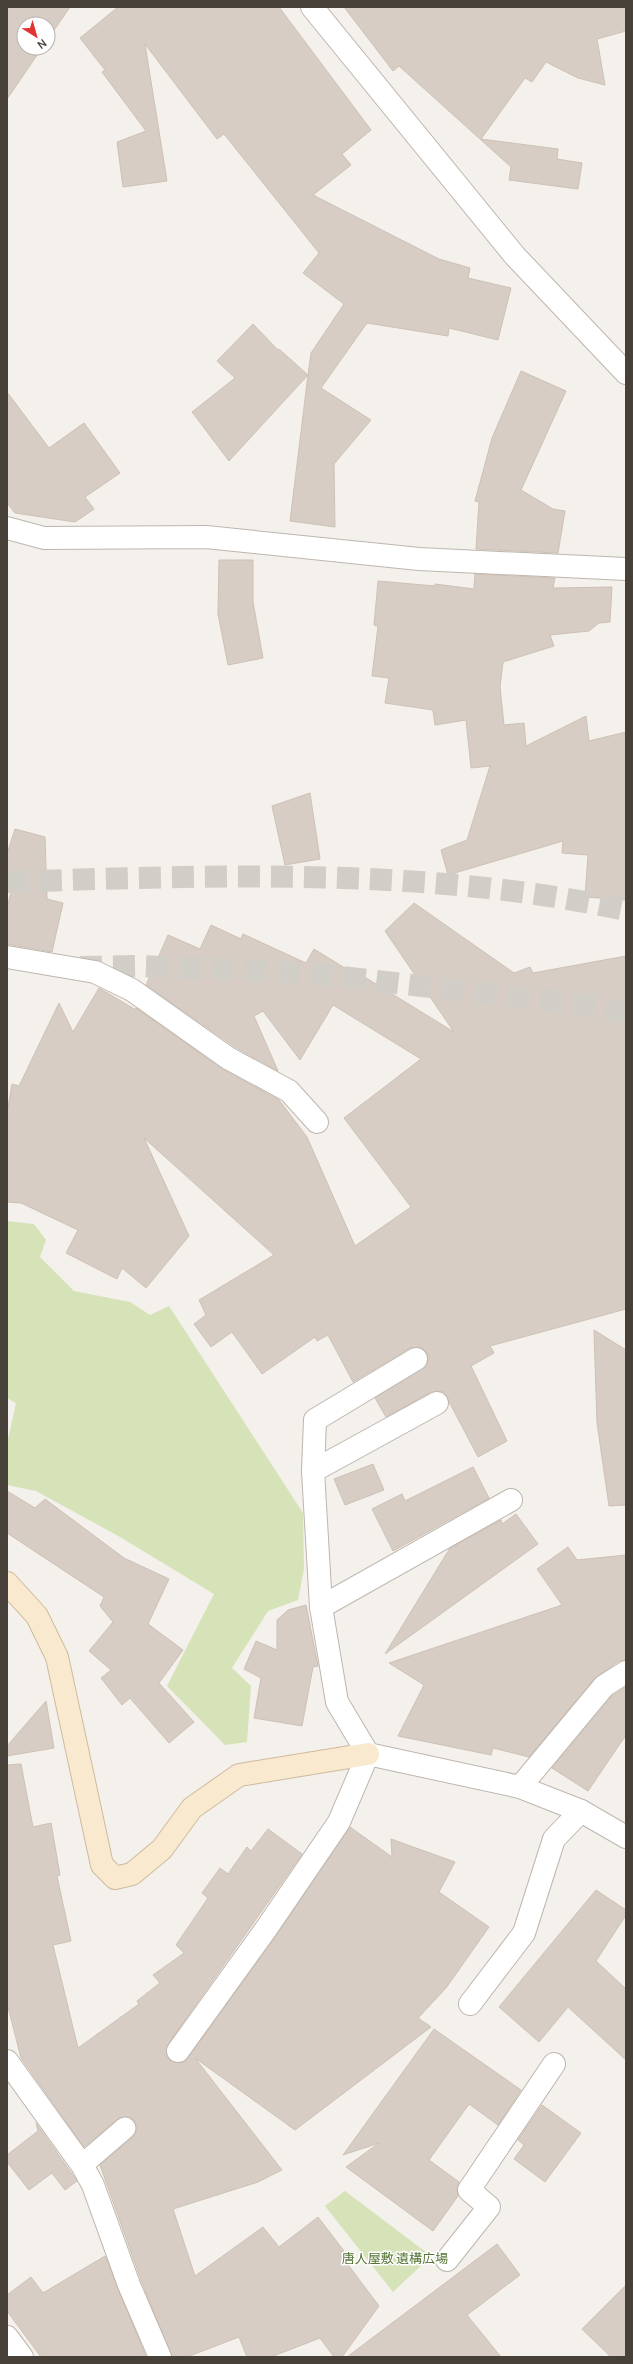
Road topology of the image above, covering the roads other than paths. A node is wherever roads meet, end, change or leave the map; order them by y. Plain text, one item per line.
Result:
1 (312, 7) edge
2 (626, 373) edge
3 (7, 528) edge
4 (626, 568) edge
5 (7, 957) edge
6 (317, 1122) dead end
7 (416, 1359) dead end
8 (437, 1403) dead end
9 (313, 1471) junction
10 (512, 1500) dead end
11 (7, 1583) edge
12 (321, 1607) junction
13 (626, 1672) edge
14 (368, 1754) junction
15 (520, 1787) junction
16 (581, 1811) junction
17 (626, 1837) edge
18 (470, 2004) dead end
19 (178, 2051) dead end
20 (7, 2062) edge
21 (554, 2064) dead end
22 (125, 2128) dead end
23 (82, 2164) junction
24 (447, 2260) dead end
25 (7, 2337) edge
26 (22, 2357) edge
27 (160, 2357) edge

1 - 2 street
3 - 4 street
5 - 6 street
7 - 9 street
8 - 9 street
9 - 12 street
10 - 12 street
11 - 14 street
12 - 14 street
13 - 15 street
14 - 15 street
14 - 19 street
15 - 16 street
16 - 17 street
16 - 18 street
20 - 23 street
21 - 24 street
22 - 23 lane
23 - 27 street
25 - 26 street

